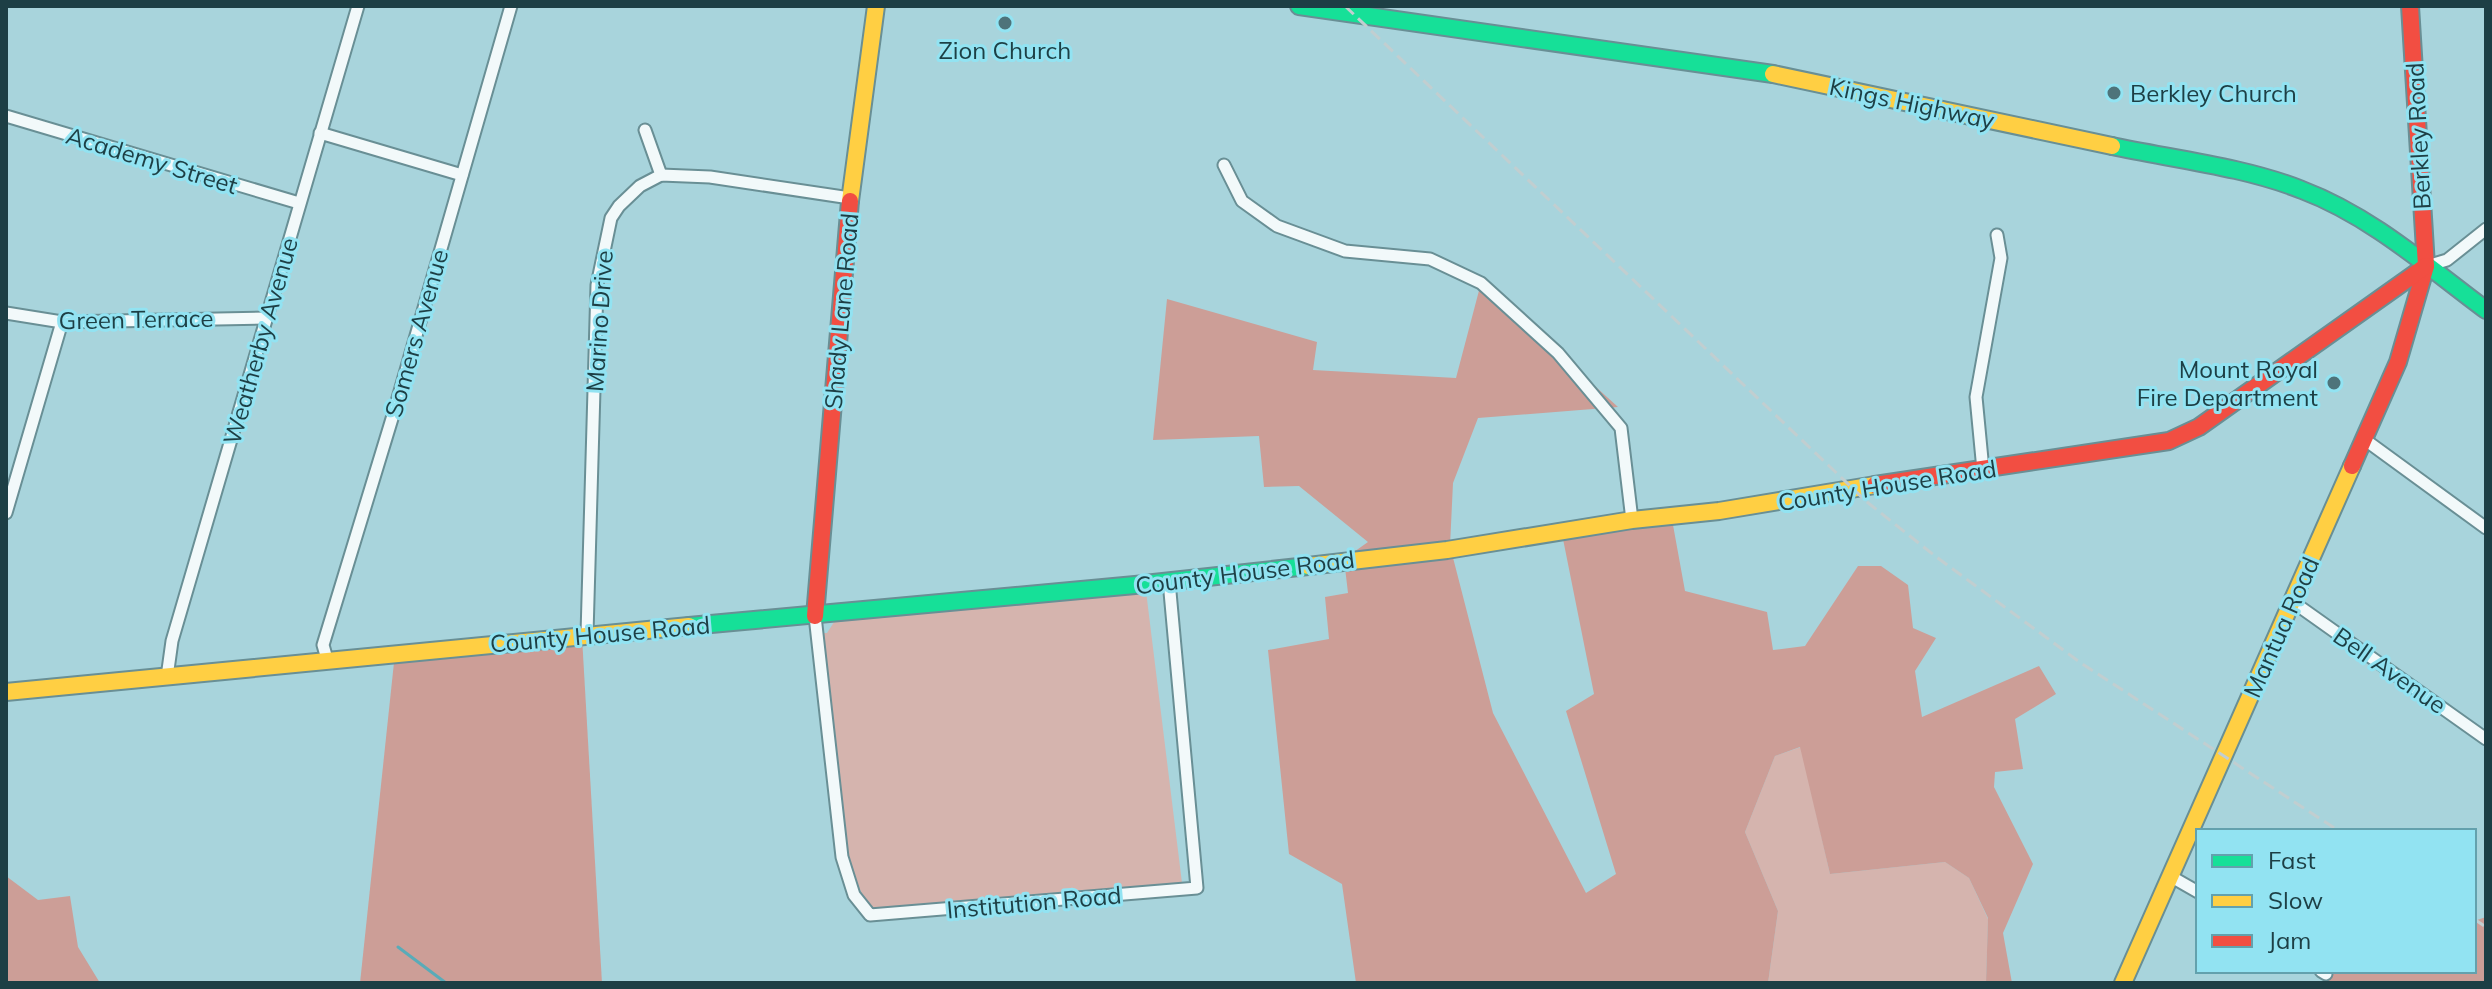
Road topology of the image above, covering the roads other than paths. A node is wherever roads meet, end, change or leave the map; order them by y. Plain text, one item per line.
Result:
1 (358, 6) edge
2 (511, 6) edge
3 (876, 6) edge
4 (1299, 6) edge
5 (2410, 6) edge
6 (6, 116) edge
7 (645, 130) dead end
8 (320, 133) junction
9 (1224, 165) dead end
10 (462, 175) junction
11 (661, 175) junction
12 (850, 198) junction
13 (299, 203) junction
14 (2486, 229) edge
15 (1997, 235) dead end
16 (2426, 266) junction
17 (2486, 310) edge
18 (6, 313) edge
19 (267, 318) junction
20 (62, 322) junction
21 (2364, 439) junction
22 (1983, 470) junction
23 (6, 513) edge
24 (1632, 520) junction
25 (2486, 528) edge
26 (1169, 581) junction
27 (2293, 602) junction
28 (815, 616) junction
29 (587, 634) junction
30 (327, 659) junction
31 (167, 677) junction
32 (6, 692) edge
33 (2486, 739) edge
34 (2170, 876) junction
35 (2196, 891) edge
36 (2123, 983) edge

1 - 8 street, Weatherby Avenue
2 - 10 street, Somers Avenue
3 - 12 street, Shady Lane Road
4 - 16 street, Kings Highway
5 - 16 street, Berkley Road
6 - 13 street, Academy Street
7 - 11 street
8 - 10 street
8 - 13 street, Weatherby Avenue
9 - 24 street
10 - 30 street, Somers Avenue
11 - 12 street
11 - 29 street, Marino Drive
12 - 28 street, Shady Lane Road
13 - 19 street, Weatherby Avenue
14 - 16 street
15 - 22 street
16 - 17 street, Kings Highway
16 - 21 street, Mantua Road
16 - 22 street, County House Road
18 - 20 street, Green Terrace
19 - 20 street, Green Terrace
19 - 31 street, Weatherby Avenue
20 - 23 street
21 - 25 street
21 - 27 street, Mantua Road
22 - 24 street, County House Road
24 - 26 street, County House Road
26 - 28 street, County House Road
26 - 28 street, Institution Road
27 - 33 street, Bell Avenue
27 - 34 street, Mantua Road
28 - 29 street, County House Road
29 - 30 street, County House Road
30 - 31 street, County House Road
31 - 32 street, County House Road
34 - 35 street
34 - 36 street, Mantua Road

